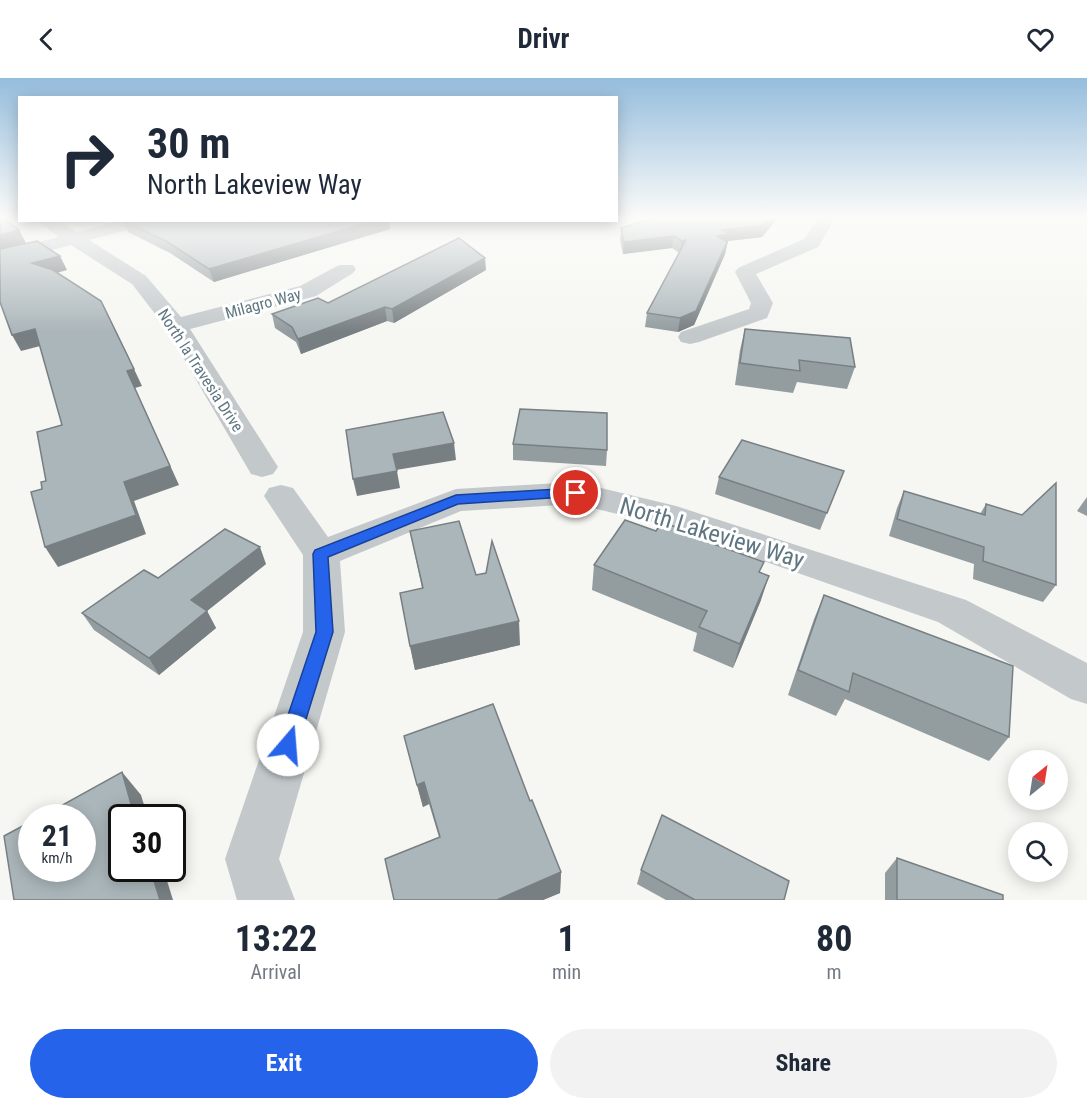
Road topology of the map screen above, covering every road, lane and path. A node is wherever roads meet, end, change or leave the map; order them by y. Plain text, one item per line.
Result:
1 (99, 255) edge
2 (783, 255) edge
3 (346, 269) dead end
4 (176, 326) junction
5 (690, 337) dead end
6 (262, 467) dead end
7 (281, 496) dead end
8 (321, 554) junction
9 (1087, 685) edge
10 (266, 900) edge

1 - 4 street, North la Travesia Drive
2 - 5 street
3 - 4 street, Milagro Way
4 - 6 street, North la Travesia Drive
7 - 8 street
8 - 9 street, North Lakeview Way
8 - 10 street

